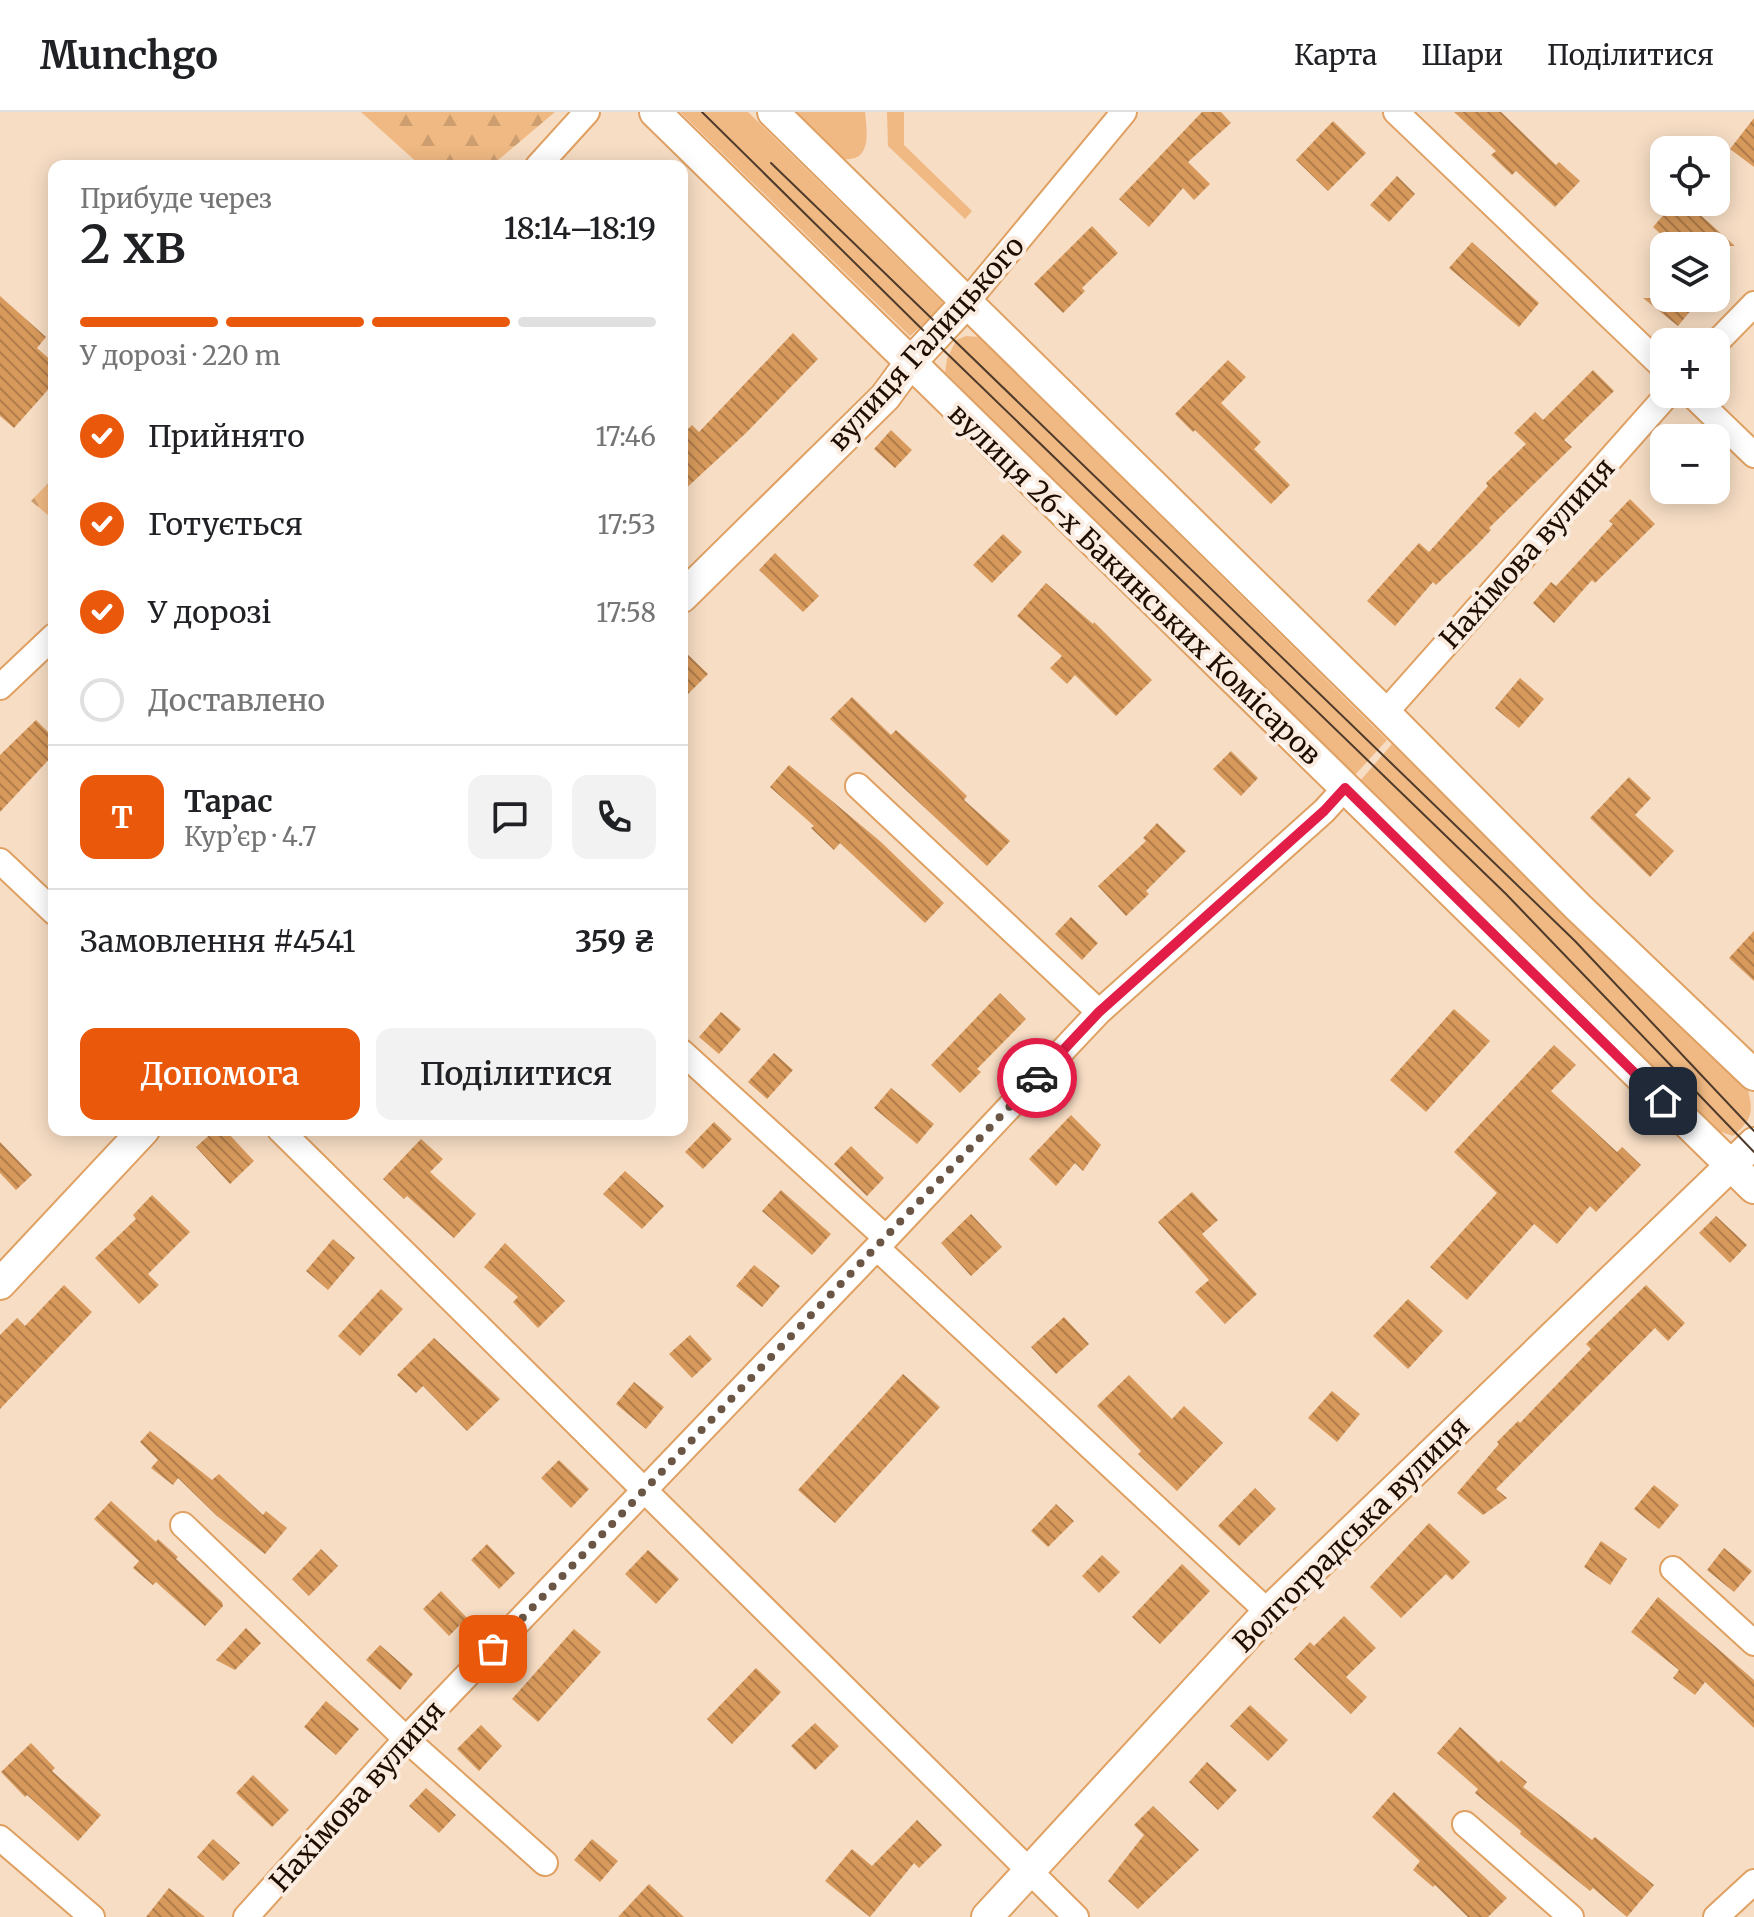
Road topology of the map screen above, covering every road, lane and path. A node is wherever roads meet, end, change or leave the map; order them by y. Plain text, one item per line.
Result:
1 (587, 112) edge
2 (655, 112) edge
3 (773, 112) edge
4 (1124, 112) edge
5 (1396, 112) edge
6 (543, 160) edge
7 (966, 303) junction
8 (1754, 304) edge
9 (1730, 329) edge
10 (1650, 355) edge
11 (910, 363) junction
12 (1656, 408) edge
13 (1705, 408) edge
14 (1754, 455) edge
15 (688, 591) edge
16 (48, 642) edge
17 (0, 687) edge
18 (1385, 713) junction
19 (858, 786) dead end
20 (1345, 788) junction
21 (0, 861) edge
22 (48, 906) edge
23 (1099, 1012) junction
24 (688, 1058) edge
25 (1754, 1075) edge
26 (138, 1136) edge
27 (286, 1136) edge
28 (1754, 1143) edge
29 (1731, 1167) junction
30 (1754, 1188) edge
31 (881, 1243) junction
32 (0, 1284) edge
33 (644, 1492) junction
34 (183, 1525) dead end
35 (1673, 1569) dead end
36 (1268, 1612) junction
37 (1754, 1643) edge
38 (406, 1739) junction
39 (1465, 1824) dead end
40 (0, 1838) edge
41 (545, 1863) dead end
42 (1029, 1872) junction
43 (1754, 1882) edge
44 (92, 1917) edge
45 (246, 1917) edge
46 (987, 1917) edge
47 (1076, 1917) edge
48 (1571, 1917) edge
49 (1716, 1917) edge

1 - 6 street
2 - 11 street, вулиця 26-х Бакинських Комісаров
3 - 7 street
4 - 7 street, вулиця Галицького
5 - 10 street
7 - 11 street, вулиця Галицького
7 - 18 street
8 - 9 street
11 - 15 street, вулиця Галицького
11 - 20 street, вулиця 26-х Бакинських Комісаров
12 - 18 street, Нахімова вулиця
13 - 14 street
16 - 17 street
18 - 25 street
19 - 23 street
20 - 23 street, Нахімова вулиця
20 - 29 street, вулиця 26-х Бакинських Комісаров
21 - 22 street
23 - 31 street, Нахімова вулиця
24 - 31 street
26 - 32 street
27 - 33 street
28 - 29 street, Волгоградська вулиця
29 - 30 street, вулиця 26-х Бакинських Комісаров
29 - 36 street, Волгоградська вулиця
31 - 33 street, Нахімова вулиця
31 - 36 street
33 - 38 street, Нахімова вулиця
33 - 42 street
34 - 38 street
35 - 37 street
36 - 42 street, Волгоградська вулиця
38 - 41 street
38 - 45 street, Нахімова вулиця
39 - 48 street
40 - 44 street
42 - 46 street, Волгоградська вулиця
42 - 47 street
43 - 49 street

